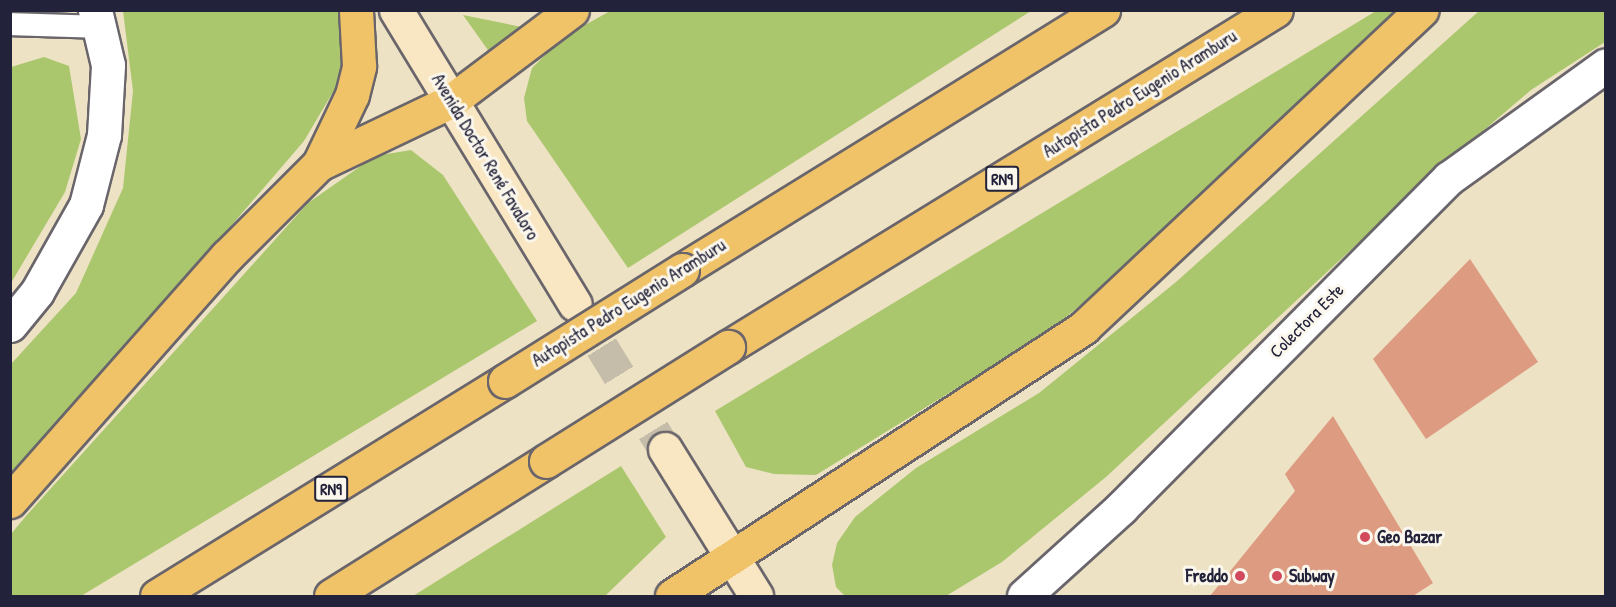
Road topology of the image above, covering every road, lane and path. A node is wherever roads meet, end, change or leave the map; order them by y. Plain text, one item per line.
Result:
1 (356, 10) edge
2 (396, 10) edge
3 (572, 10) edge
4 (1103, 10) edge
5 (1276, 10) edge
6 (1422, 10) edge
7 (98, 19) edge
8 (10, 24) edge
9 (1605, 65) edge
10 (451, 101) junction
11 (320, 164) junction
12 (575, 304) tunnel mouth
13 (10, 325) edge
14 (665, 449) tunnel mouth
15 (10, 501) edge
16 (732, 558) junction
17 (157, 597) edge
18 (331, 597) edge
19 (672, 597) edge
20 (756, 597) edge
21 (1024, 597) edge

1 - 11 highway
2 - 10 main road, Avenida Doctor René Favaloro
3 - 10 highway
4 - 17 highway, Autopista Pedro Eugenio Aramburu / RN9, bridge
5 - 18 highway, Autopista Pedro Eugenio Aramburu / RN9, bridge
6 - 16 highway
7 - 8 lane
7 - 13 street
9 - 21 street, Colectora Este
10 - 11 highway
10 - 12 main road, Avenida Doctor René Favaloro
11 - 15 highway
14 - 16 main road
16 - 19 highway
16 - 20 main road

